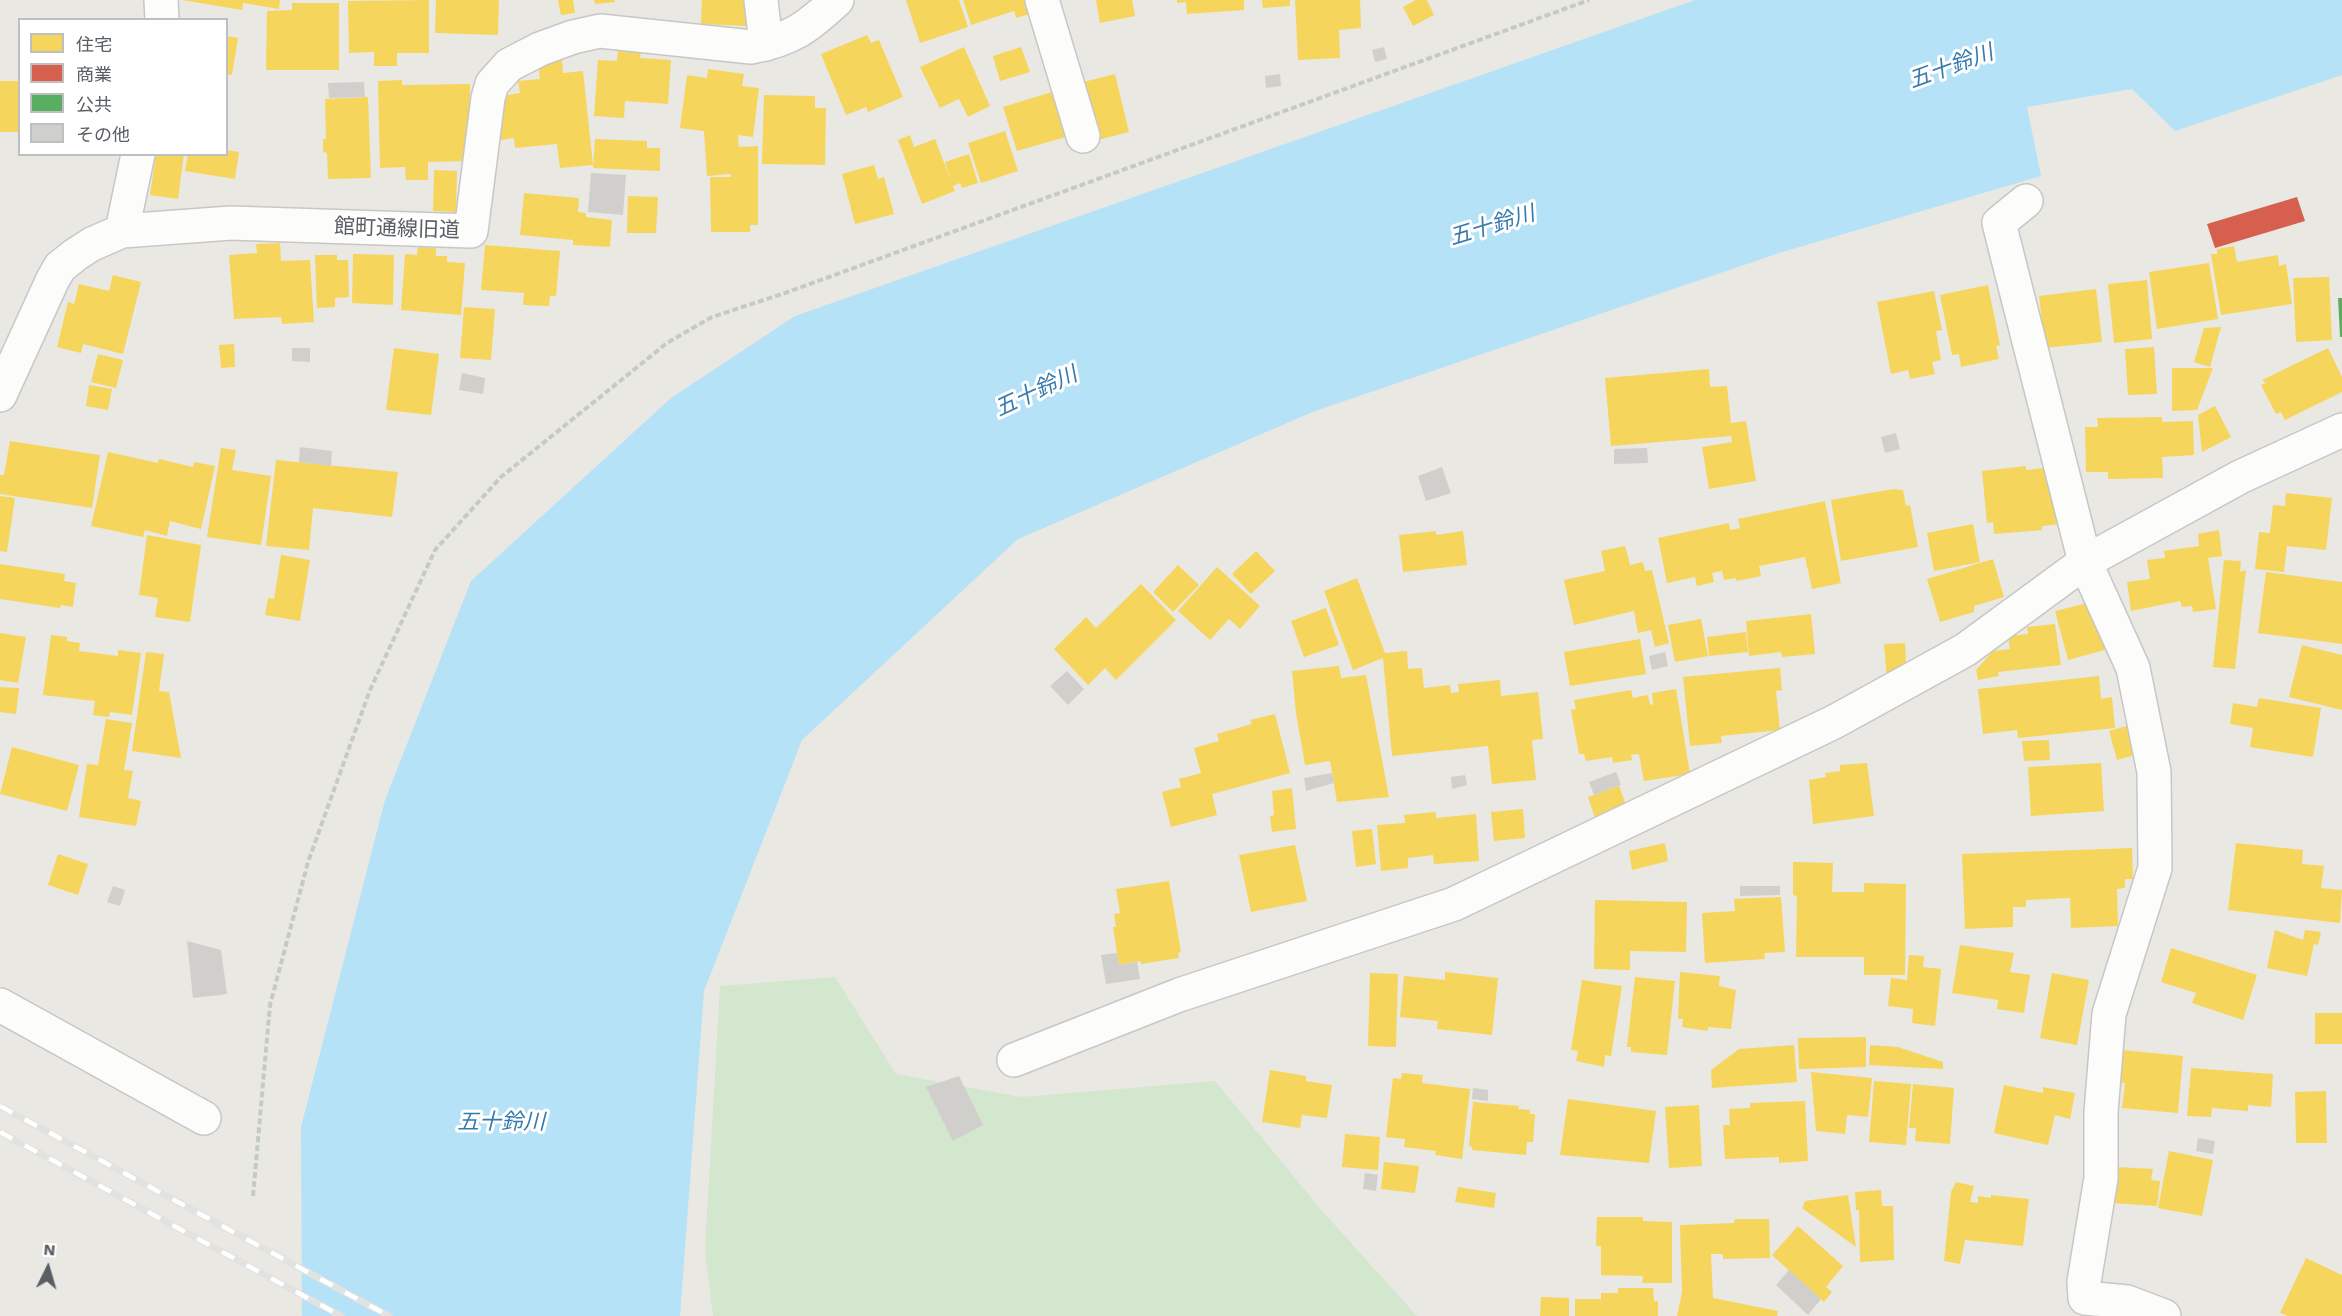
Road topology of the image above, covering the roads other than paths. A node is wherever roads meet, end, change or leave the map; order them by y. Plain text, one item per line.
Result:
1 (161, 0) edge
2 (761, 0) edge
3 (837, 0) edge
4 (1042, 0) edge
5 (162, 18) edge
6 (766, 44) junction
7 (1083, 136) dead end
8 (138, 156) edge
9 (2026, 201) dead end
10 (122, 231) junction
11 (0, 395) edge
12 (2342, 430) edge
13 (2085, 562) junction
14 (0, 1005) edge
15 (1014, 1060) dead end
16 (204, 1118) dead end
17 (2164, 1316) edge

1 - 5 street
2 - 6 street
3 - 6 street, 館町通線旧道
4 - 7 street
6 - 10 street, 館町通線旧道
8 - 10 street
9 - 13 street
10 - 11 street, 館町通線旧道
12 - 13 street
13 - 15 street
13 - 17 street
14 - 16 street

